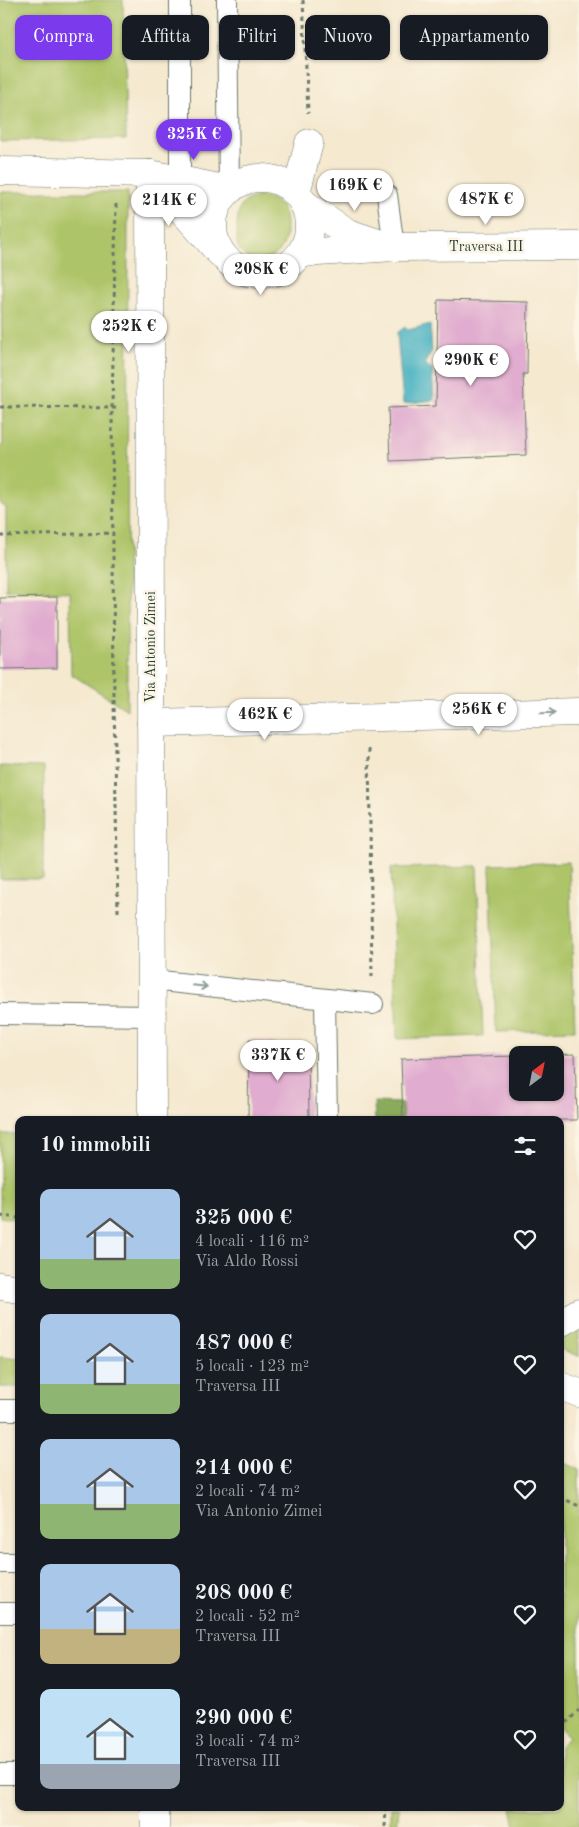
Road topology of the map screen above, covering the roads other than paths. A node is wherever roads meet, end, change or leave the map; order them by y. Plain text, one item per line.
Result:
1 (180, 0) edge
2 (227, 0) edge
3 (309, 143) road end
4 (0, 171) edge
5 (150, 174) junction
6 (180, 180) junction
7 (229, 190) junction
8 (387, 195) dead end
9 (300, 199) junction
10 (579, 246) edge
11 (394, 247) junction
12 (220, 253) junction
13 (302, 253) junction
14 (579, 712) edge
15 (152, 723) junction
16 (152, 980) junction
17 (331, 1000) junction
18 (373, 1004) road end
19 (0, 1014) edge
20 (152, 1016) junction
21 (152, 1116) edge
22 (327, 1116) edge
23 (0, 1286) edge
24 (15, 1288) edge
25 (579, 1312) edge
26 (564, 1321) edge
27 (564, 1387) edge
28 (579, 1393) edge
29 (0, 1410) edge
30 (15, 1410) edge
31 (15, 1563) edge
32 (0, 1564) edge
33 (0, 1613) edge
34 (15, 1613) edge
35 (0, 1774) edge
36 (15, 1774) edge
37 (155, 1811) edge
38 (155, 1827) edge

1 - 6 lane
2 - 7 lane
3 - 9 street
4 - 5 street
5 - 6 street
5 - 12 street
5 - 15 street, Via Antonio Zimei
6 - 7 street
7 - 9 street
7 - 12 street
8 - 11 lane
9 - 11 street, Traversa III
9 - 13 street
10 - 11 street, Traversa III
11 - 13 street, Traversa III
12 - 13 street
15 -> 14 street
15 - 16 street, Via Antonio Zimei
16 -> 17 lane
16 - 20 street, Via Antonio Zimei
17 - 18 lane
17 - 22 lane
19 - 20 lane
20 - 21 street, Via Antonio Zimei
23 - 24 street
25 - 26 street
27 - 28 street
29 - 30 lane
31 - 32 lane
33 - 34 lane
35 - 36 lane
37 - 38 street

